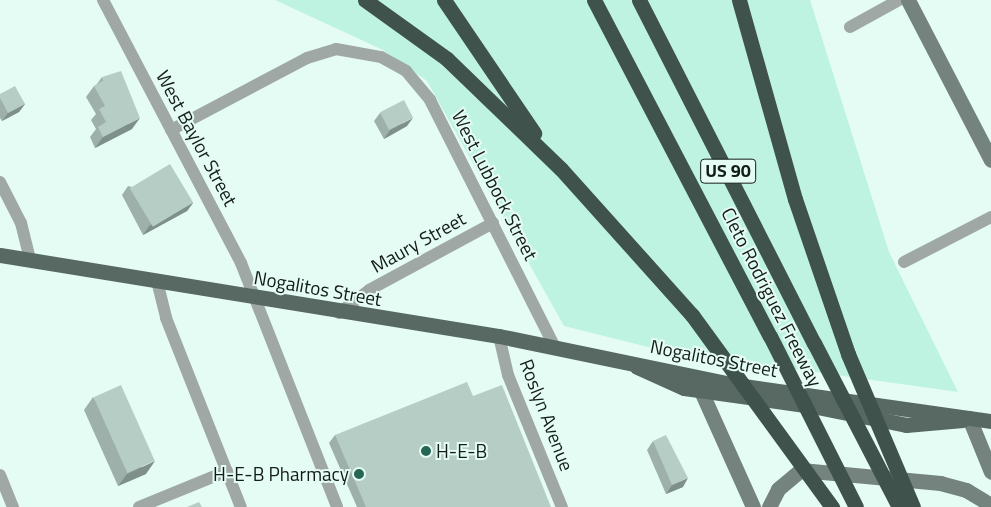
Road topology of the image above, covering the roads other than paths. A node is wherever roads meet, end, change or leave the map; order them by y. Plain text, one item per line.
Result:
1 (103, 0) edge
2 (364, 0) edge
3 (444, 0) edge
4 (594, 0) edge
5 (639, 0) edge
6 (739, 0) edge
7 (899, 0) edge
8 (908, 0) edge
9 (850, 27) dead end
10 (172, 130) junction
11 (991, 160) edge
12 (561, 169) junction
13 (0, 182) edge
14 (991, 217) edge
15 (493, 223) junction
16 (0, 256) edge
17 (30, 260) junction
18 (904, 262) dead end
19 (157, 281) junction
20 (253, 297) junction
21 (339, 313) junction
22 (499, 336) junction
23 (555, 347) junction
24 (629, 362) junction
25 (695, 376) junction
26 (700, 391) junction
27 (969, 418) junction
28 (991, 421) edge
29 (226, 471) junction
30 (991, 472) edge
31 (0, 475) edge
32 (991, 505) edge
33 (13, 507) edge
34 (139, 507) edge
35 (241, 507) edge
36 (337, 507) edge
37 (562, 507) edge
38 (753, 507) edge
39 (769, 507) edge
40 (832, 507) edge
41 (856, 507) edge
42 (899, 507) edge
43 (913, 507) edge

1 - 10 street, West Baylor Street
2 - 12 highway
3 - 12 highway
4 - 41 highway, Cleto Rodriguez Freeway / US 90, bridge
5 - 42 highway, Cleto Rodriguez Freeway / US 90, bridge
6 - 43 highway, bridge
7 - 9 street
8 - 11 main road
10 - 15 street, West Lubbock Street
10 - 20 street, West Baylor Street
12 - 40 highway, bridge
13 - 17 street
14 - 18 street
15 - 21 street, Maury Street
15 - 23 street, West Lubbock Street
16 - 17 main road, Nogalitos Street
17 - 19 main road, Nogalitos Street
19 - 20 main road, Nogalitos Street
19 - 29 street
20 - 21 main road, Nogalitos Street
20 - 36 street, West Baylor Street
21 - 22 main road, Nogalitos Street
22 - 23 main road, Nogalitos Street
22 - 37 street, Roslyn Avenue
23 - 24 main road, Nogalitos Street
24 - 25 main road, Nogalitos Street
24 - 26 main road, Nogalitos Street
25 - 26 main road
25 - 27 main road, Nogalitos Street
26 - 27 main road, Nogalitos Street
26 - 38 main road
27 - 28 main road, Nogalitos Street
27 - 30 main road
29 - 34 street
29 - 35 street
31 - 33 street
32 - 39 main road

